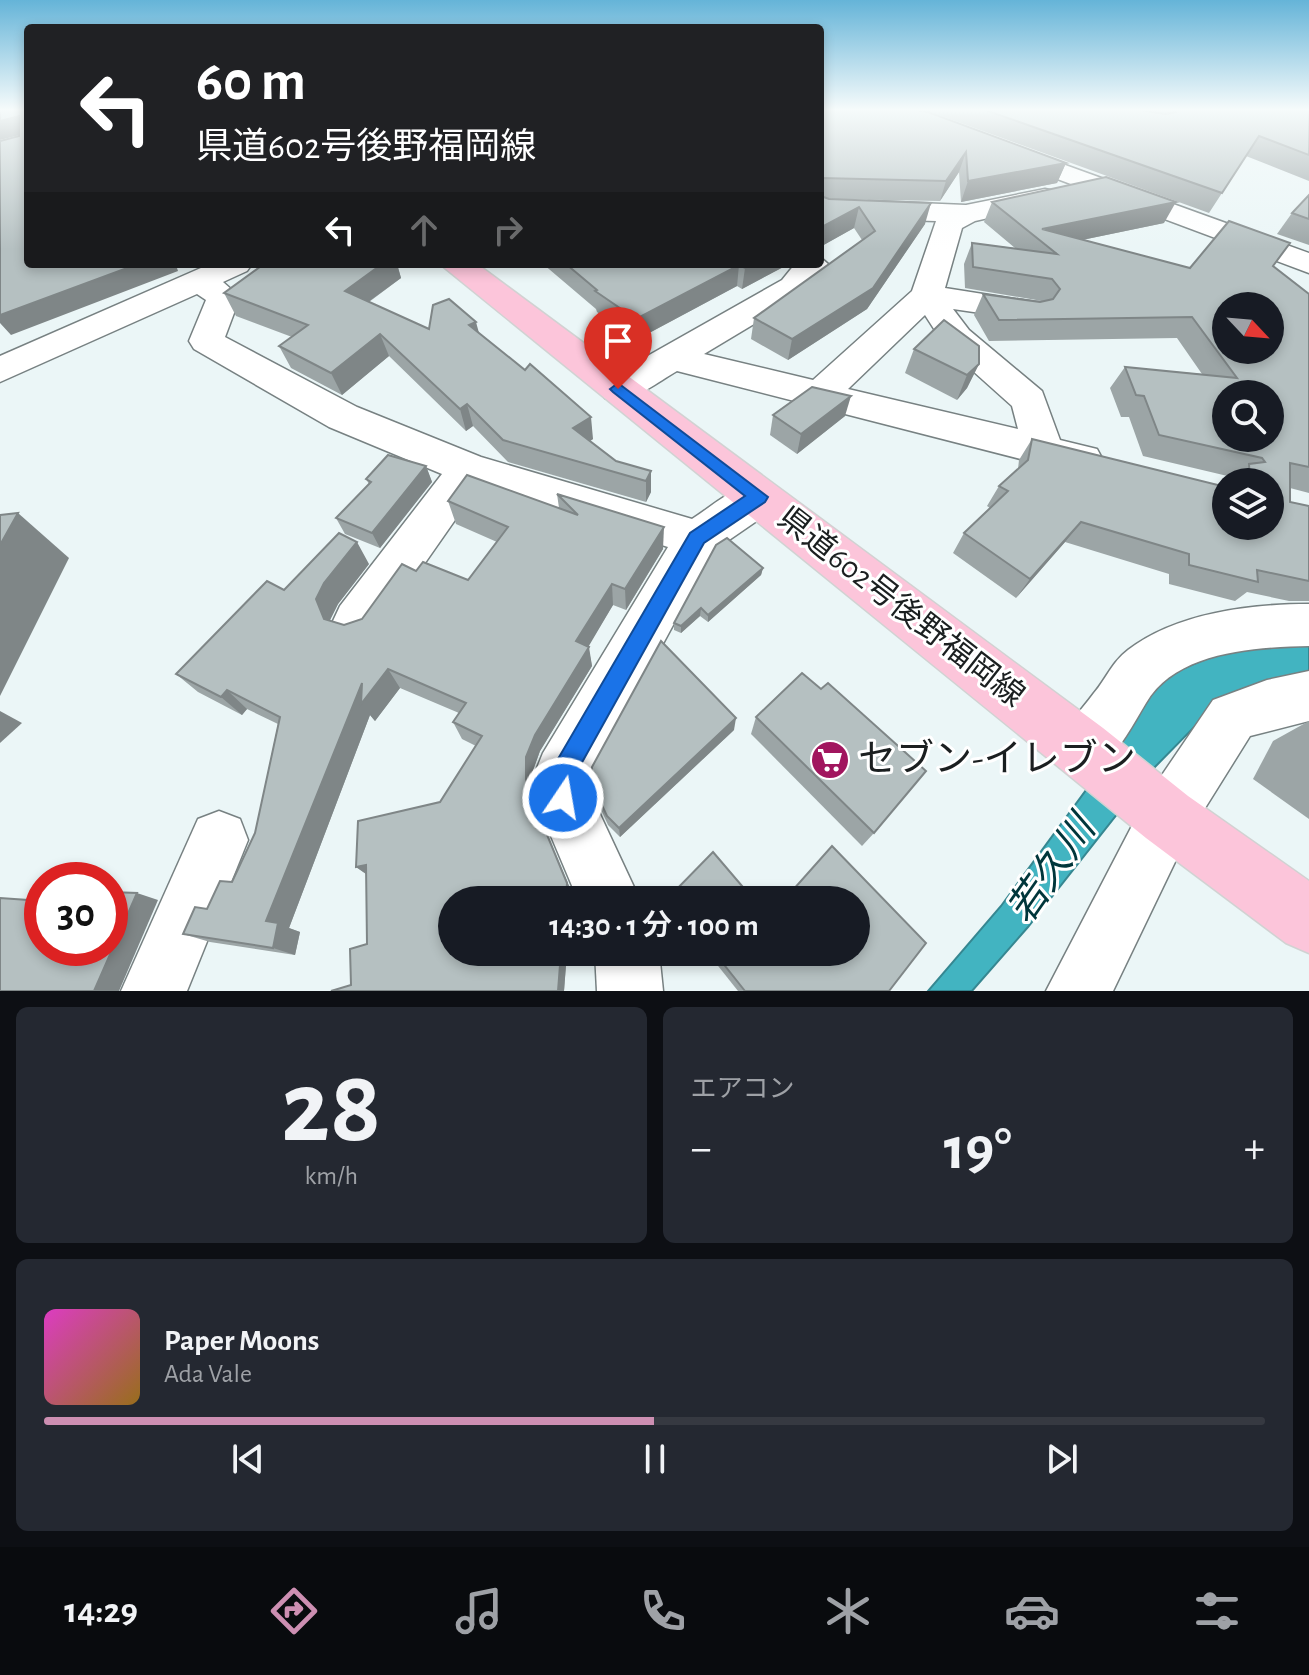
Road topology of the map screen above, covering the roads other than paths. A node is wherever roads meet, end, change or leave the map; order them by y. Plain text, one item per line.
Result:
1 (1018, 156) edge
2 (1097, 186) junction
3 (842, 209) edge
4 (966, 214) junction
5 (461, 268) edge
6 (809, 268) edge
7 (210, 271) edge
8 (1305, 272) edge
9 (927, 295) junction
10 (1029, 310) edge
11 (673, 358) junction
12 (0, 370) edge
13 (618, 389) junction
14 (820, 394) junction
15 (1044, 451) junction
16 (469, 469) junction
17 (1120, 469) edge
18 (759, 497) junction
19 (697, 538) junction
20 (357, 621) edge
21 (1309, 625) edge
22 (1309, 696) edge
23 (1083, 748) junction
24 (1167, 817) junction
25 (219, 840) dead end
26 (603, 886) edge
27 (1309, 920) edge
28 (628, 966) edge
29 (154, 991) edge
30 (630, 991) edge
31 (1079, 991) edge

1 - 2 street
2 - 4 street
2 - 8 street
3 - 4 street
4 - 9 street
5 - 13 main road, 県道602号後野福岡線
6 - 11 street
7 - 12 street
7 - 16 street
9 - 10 street
9 - 14 street
9 - 15 street
11 - 13 street
11 - 14 street
13 - 18 main road, 県道602号後野福岡線
14 - 15 street
15 - 17 street
16 - 19 street
16 - 20 street
18 - 19 street
18 - 23 main road, 県道602号後野福岡線
19 - 26 street
21 - 23 street
22 - 24 street
23 - 24 main road, 県道602号後野福岡線
24 - 27 main road, 県道602号後野福岡線
24 - 31 street
25 - 29 street
28 - 30 street

